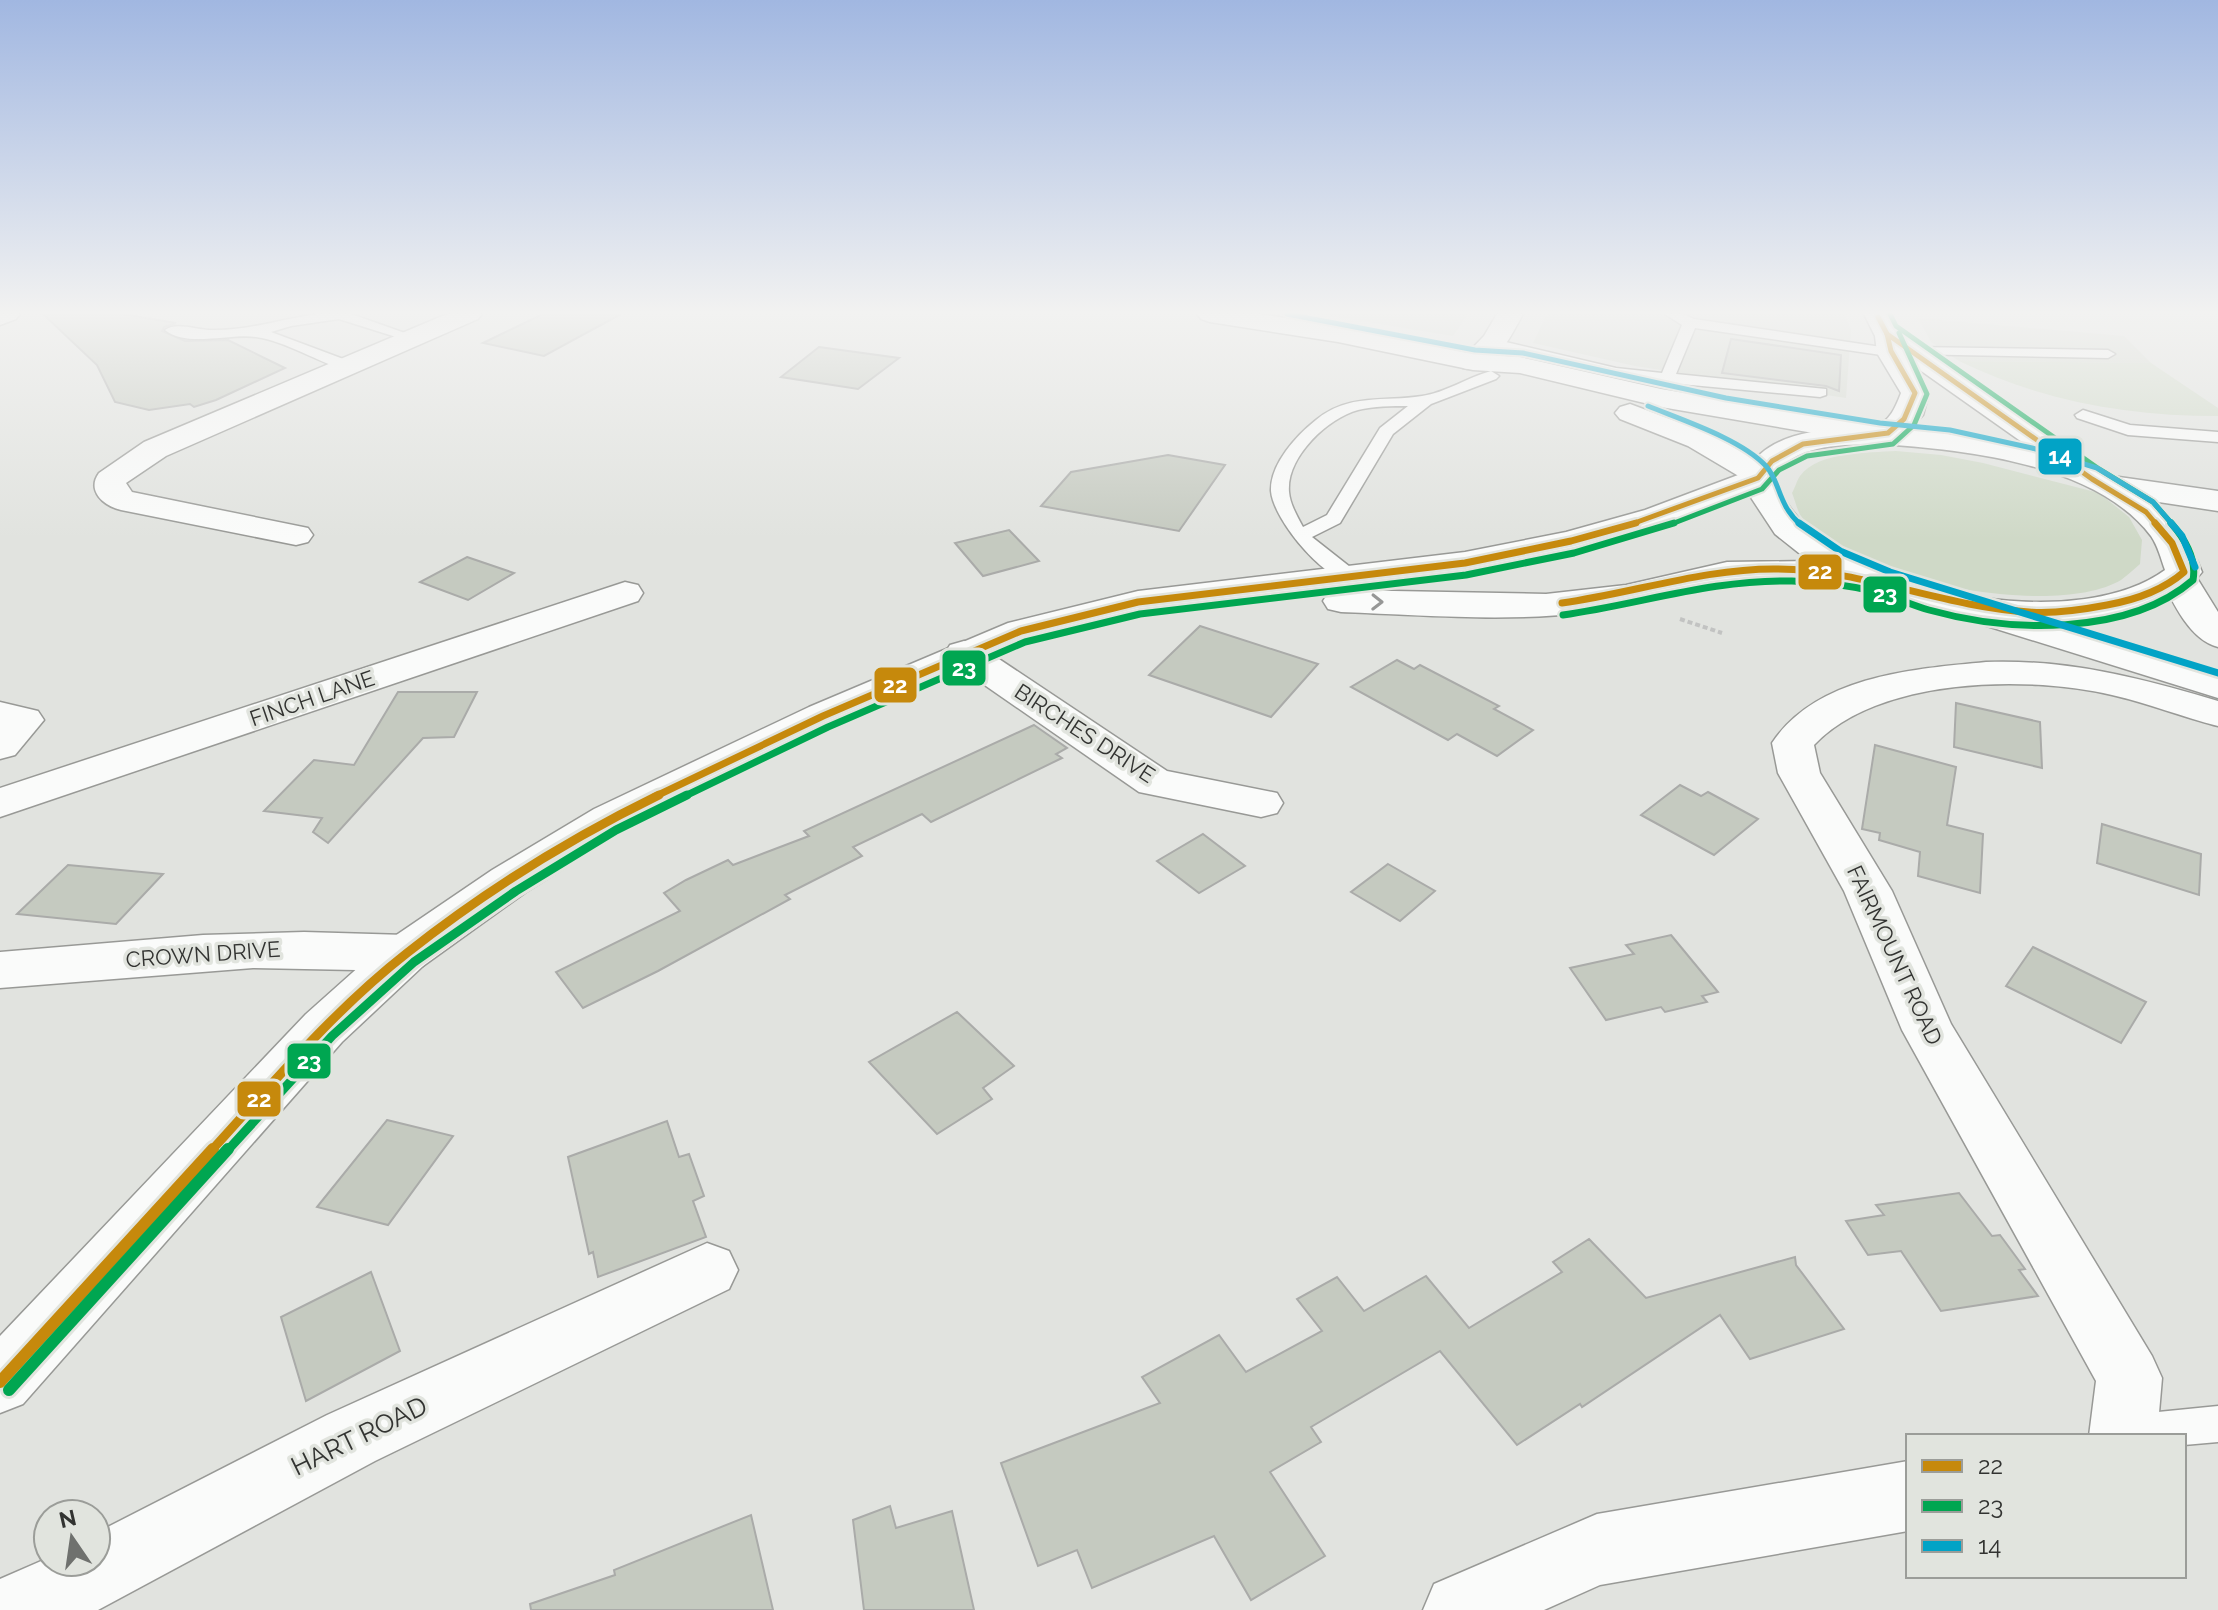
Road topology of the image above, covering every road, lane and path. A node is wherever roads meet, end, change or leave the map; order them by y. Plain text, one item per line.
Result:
1 (295, 389) edge
2 (1443, 389) edge
3 (1567, 389) edge
4 (1645, 389) edge
5 (1793, 389) edge
6 (1914, 389) edge
7 (1965, 389) edge
8 (1820, 392) dead end
9 (1425, 401) junction
10 (2083, 415) dead end
11 (1881, 435) junction
12 (2218, 437) edge
13 (1758, 476) junction
14 (2096, 480) junction
15 (2218, 501) edge
16 (296, 535) dead end
17 (1300, 535) junction
18 (2218, 562) edge
19 (2181, 575) junction
20 (1352, 578) junction
21 (1871, 579) junction
22 (625, 593) dead end
23 (1187, 595) junction
24 (1949, 602) junction
25 (2218, 636) edge
26 (964, 653) junction
27 (2218, 686) edge
28 (0, 714) edge
29 (2218, 714) edge
30 (0, 746) edge
31 (0, 803) edge
32 (1261, 803) dead end
33 (406, 953) junction
34 (0, 970) edge
35 (707, 1270) dead end
36 (0, 1382) edge
37 (2218, 1424) edge
38 (2124, 1434) edge
39 (1906, 1496) edge
40 (15, 1610) edge
41 (1460, 1610) edge

1 - 16 main road
2 - 9 lane
3 - 13 main road
4 - 11 main road
5 - 8 lane
6 - 11 main road
7 - 14 main road
9 - 17 lane
9 - 17 lane
10 - 12 lane
11 - 13 main road
11 - 14 main road
13 - 20 main road
13 - 21 main road
14 - 15 main road
14 - 19 main road
17 - 20 lane
18 - 19 main road
19 - 24 main road
19 - 25 main road
20 - 23 main road
23 -> 21 main road
21 - 24 main road
22 - 31 main road, FINCH LANE
23 - 26 main road
24 - 27 main road
26 - 32 main road, BIRCHES DRIVE
26 - 33 main road
28 - 30 main road
29 - 38 main road, FAIRMOUNT ROAD
33 - 34 main road, CROWN DRIVE
33 - 36 main road
35 - 40 main road, HART ROAD
37 - 38 lane
39 - 41 main road

